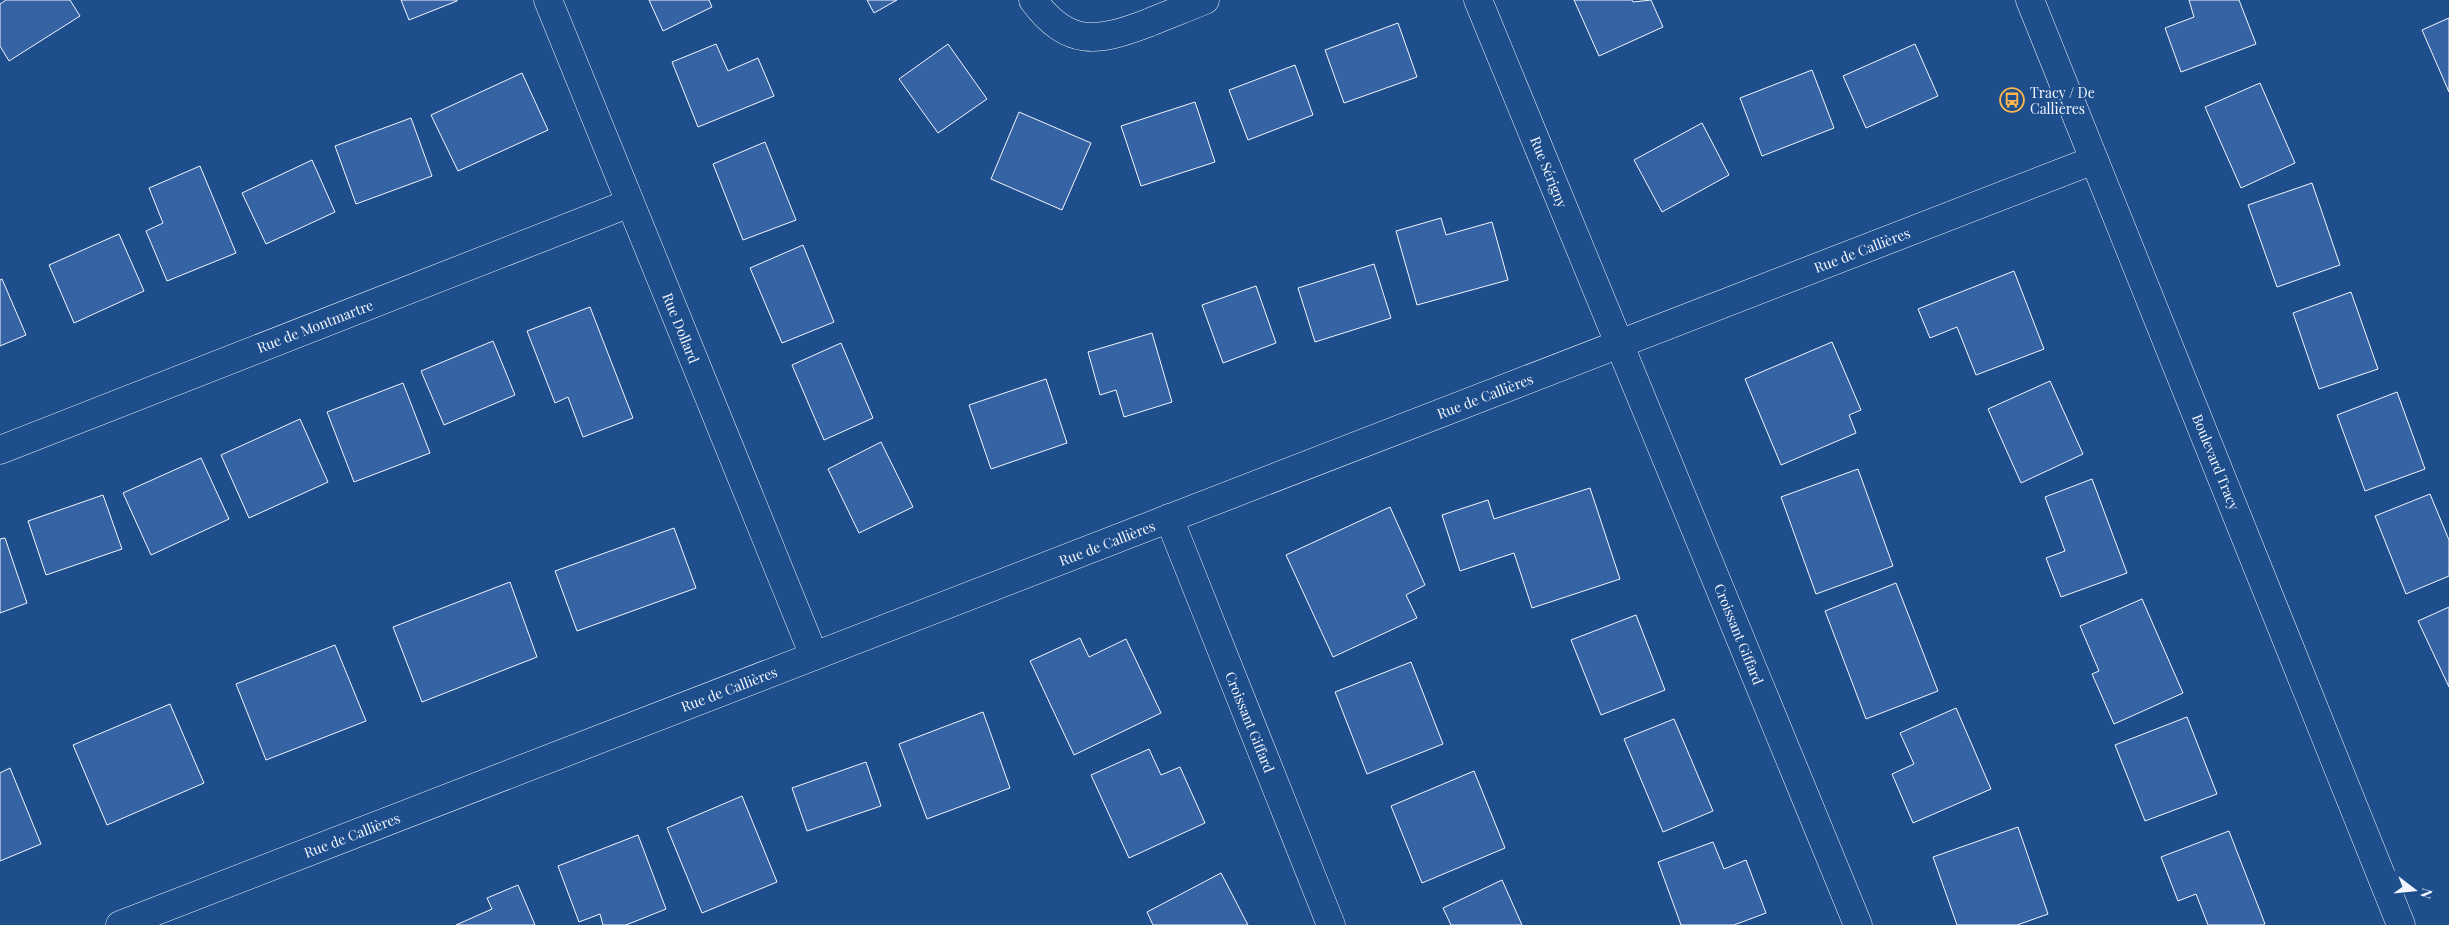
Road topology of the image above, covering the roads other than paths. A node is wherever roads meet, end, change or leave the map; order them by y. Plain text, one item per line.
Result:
1 (548, 0) edge
2 (1033, 0) edge
3 (1205, 0) edge
4 (1478, 0) edge
5 (2030, 0) edge
6 (2094, 160) junction
7 (630, 203) junction
8 (1620, 344) junction
9 (0, 450) edge
10 (1170, 518) junction
11 (814, 656) junction
12 (162, 918) edge
13 (120, 925) edge
14 (1331, 925) edge
15 (1858, 925) edge
16 (2401, 925) edge

1 - 7 street, Rue Dollard
2 - 3 street
4 - 8 street, Rue Sérigny
5 - 6 street, Boulevard Tracy
6 - 8 street, Rue de Callières
6 - 16 street, Boulevard Tracy
7 - 9 street, Rue de Montmartre
7 - 11 street, Rue Dollard
8 - 10 street, Rue de Callières
8 - 15 street, Croissant Giffard
10 - 11 street, Rue de Callières
10 - 14 street, Croissant Giffard
11 - 12 street, Rue de Callières
12 - 13 street, Rue de Callières

